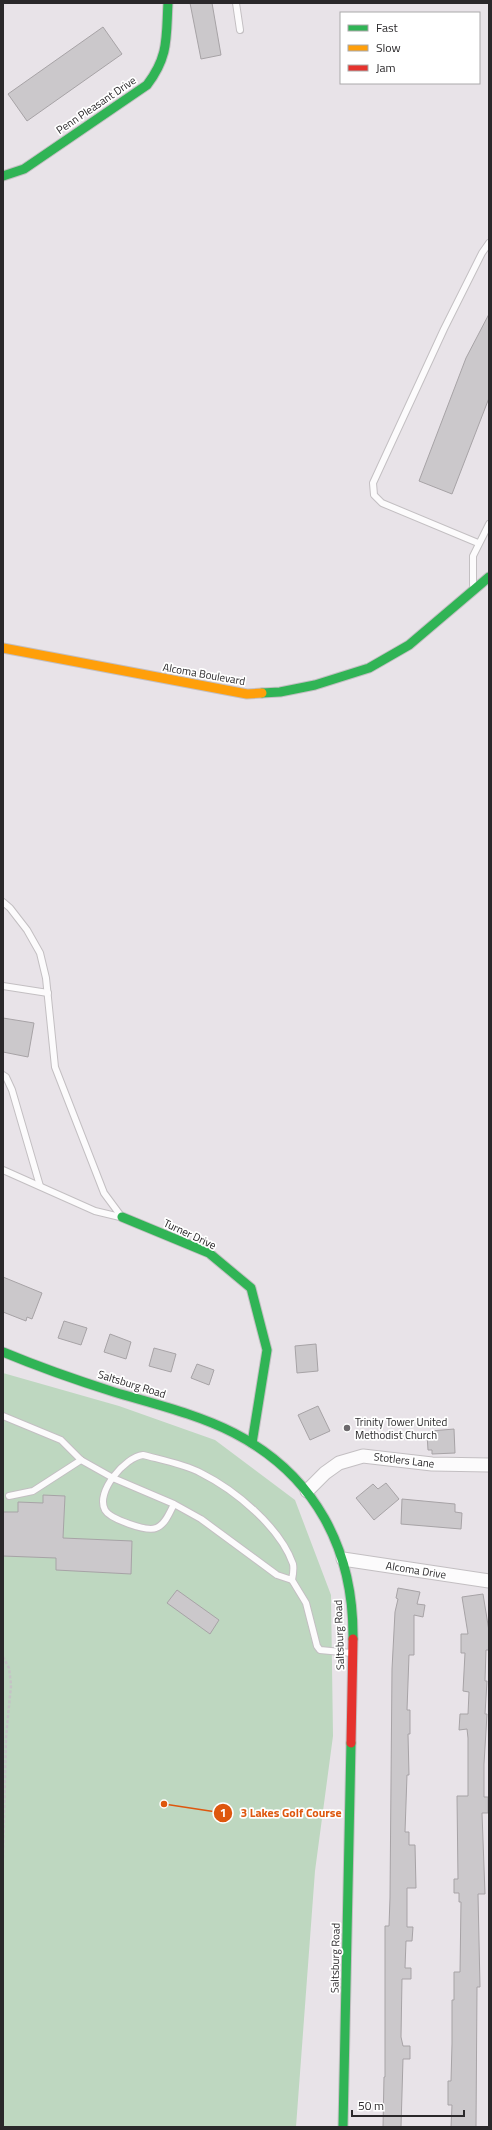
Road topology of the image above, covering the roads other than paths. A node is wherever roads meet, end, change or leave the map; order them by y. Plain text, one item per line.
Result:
1 (168, 3) edge
2 (236, 3) edge
3 (240, 30) dead end
4 (3, 176) edge
5 (489, 243) edge
6 (489, 524) edge
7 (478, 543) junction
8 (489, 577) edge
9 (473, 590) junction
10 (3, 648) edge
11 (3, 902) edge
12 (3, 986) edge
13 (48, 993) junction
14 (3, 1075) edge
15 (3, 1170) edge
16 (40, 1186) junction
17 (122, 1217) junction
18 (3, 1352) edge
19 (3, 1416) edge
20 (252, 1443) junction
21 (81, 1460) junction
22 (489, 1465) edge
23 (113, 1478) junction
24 (306, 1491) junction
25 (9, 1496) dead end
26 (174, 1504) junction
27 (343, 1559) junction
28 (292, 1580) junction
29 (489, 1582) edge
30 (353, 1653) junction
31 (344, 2127) edge

1 - 4 street, Penn Pleasant Drive
2 - 3 lane
5 - 7 lane
6 - 7 lane
7 - 9 lane
8 - 9 street, Alcoma Boulevard
9 - 10 street, Alcoma Boulevard
11 - 13 lane
12 - 13 lane
13 - 17 lane
14 - 16 lane
15 - 16 lane
16 - 17 lane
17 - 20 street, Turner Drive
18 - 20 street, Saltsburg Road
19 - 21 lane
20 - 24 street, Saltsburg Road
21 - 23 lane
21 - 25 lane
22 - 24 street, Stotlers Lane
23 - 26 lane
23 - 26 lane
23 - 28 lane
24 - 27 street, Saltsburg Road
26 - 28 lane
27 - 29 street, Alcoma Drive
27 - 30 street, Saltsburg Road
28 - 30 lane
30 - 31 street, Saltsburg Road

